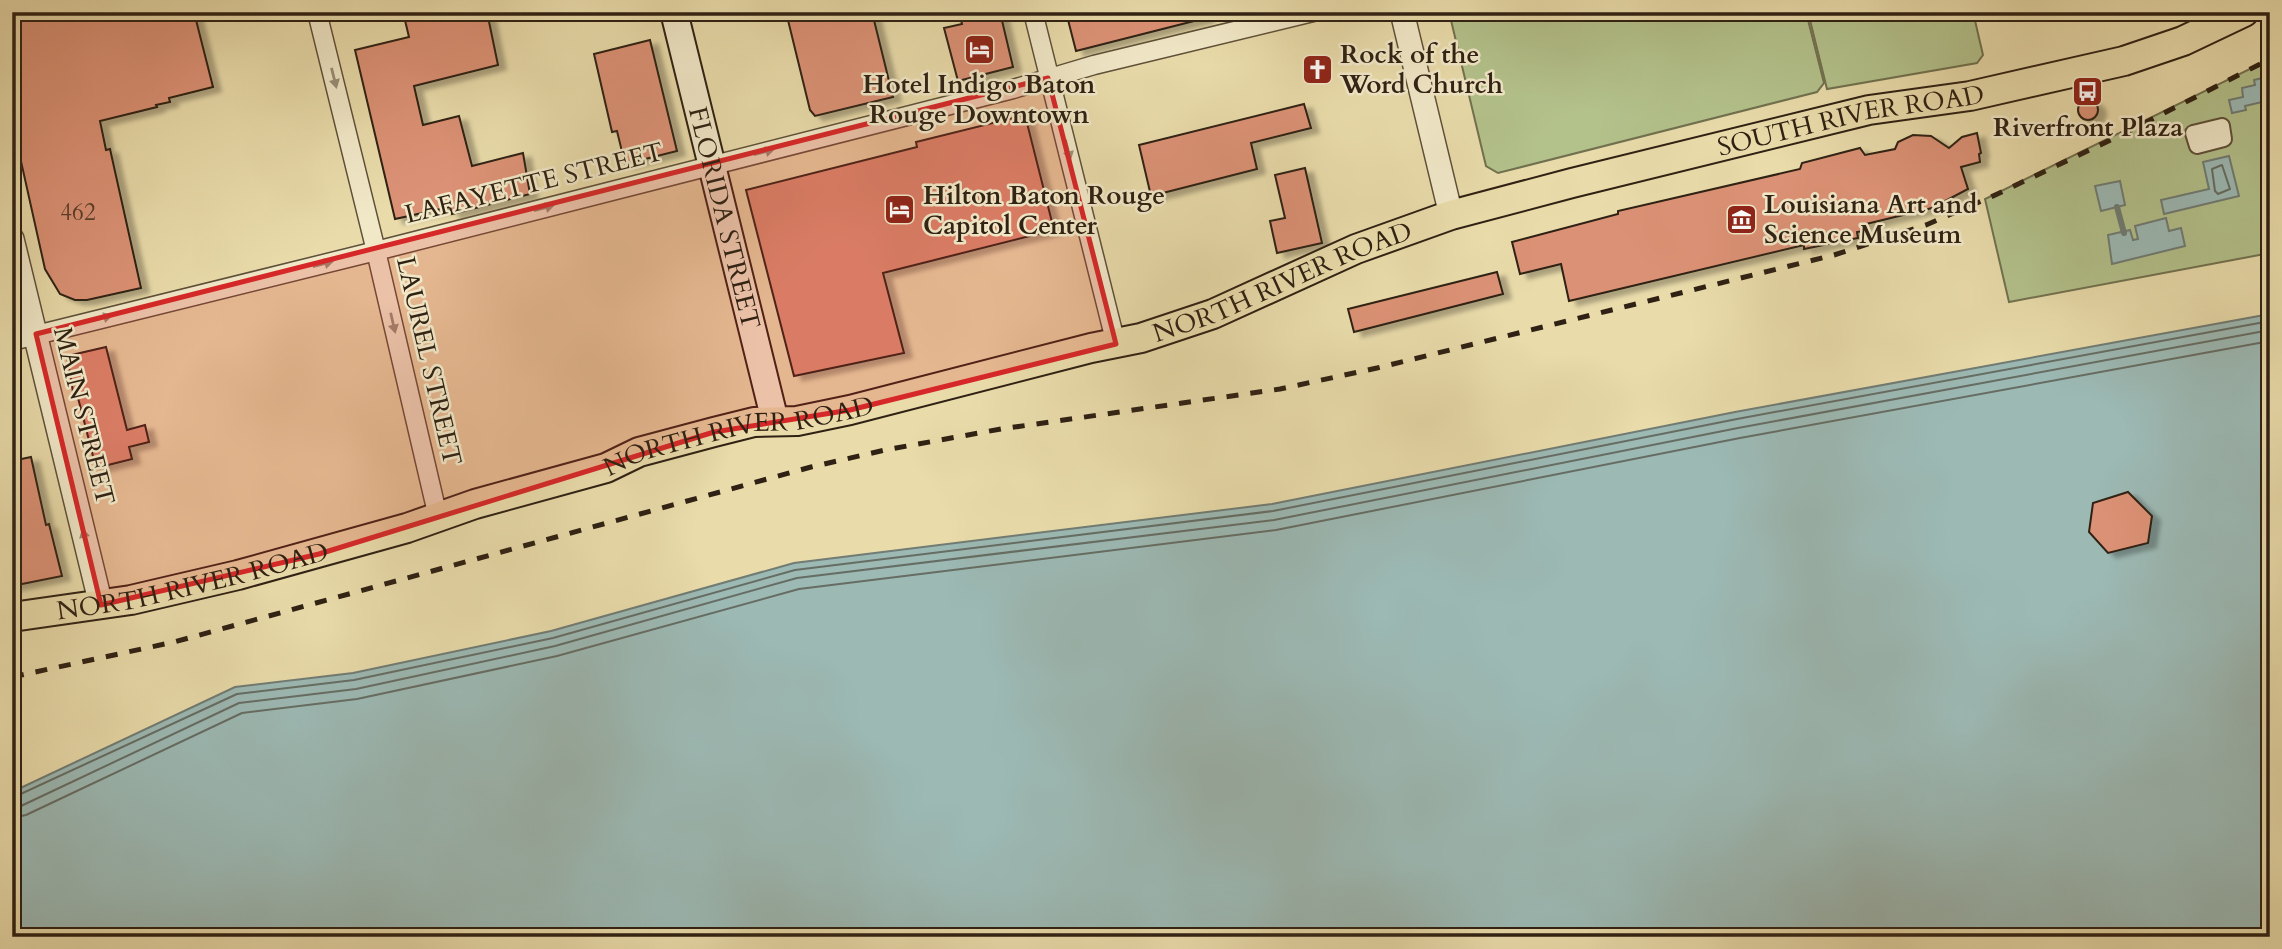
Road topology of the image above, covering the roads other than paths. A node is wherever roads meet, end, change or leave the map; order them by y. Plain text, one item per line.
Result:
1 (317, 12) edge
2 (674, 12) edge
3 (1033, 12) edge
4 (1313, 12) edge
5 (1402, 12) edge
6 (2244, 12) edge
7 (1048, 78) junction
8 (712, 165) junction
9 (1451, 215) junction
10 (12, 239) edge
11 (376, 251) junction
12 (36, 334) junction
13 (12, 341) edge
14 (1116, 344) junction
15 (775, 421) junction
16 (438, 517) junction
17 (101, 605) junction
18 (12, 617) edge

1 -> 11 street, LAUREL STREET
2 - 8 main road, FLORIDA STREET
3 - 7 street
4 - 7 street, LAFAYETTE STREET
5 - 9 street
6 - 9 main road, SOUTH RIVER ROAD
8 -> 7 street, LAFAYETTE STREET
7 -> 14 street
11 -> 8 street, LAFAYETTE STREET
8 - 15 main road, FLORIDA STREET
9 - 14 main road, NORTH RIVER ROAD
10 - 12 street, MAIN STREET
12 -> 11 street, LAFAYETTE STREET
11 -> 16 street, LAUREL STREET
12 - 13 street, LAFAYETTE STREET
17 -> 12 street, MAIN STREET
14 - 15 main road, NORTH RIVER ROAD
15 - 16 main road, NORTH RIVER ROAD
16 - 17 main road, NORTH RIVER ROAD
17 - 18 main road, NORTH RIVER ROAD

